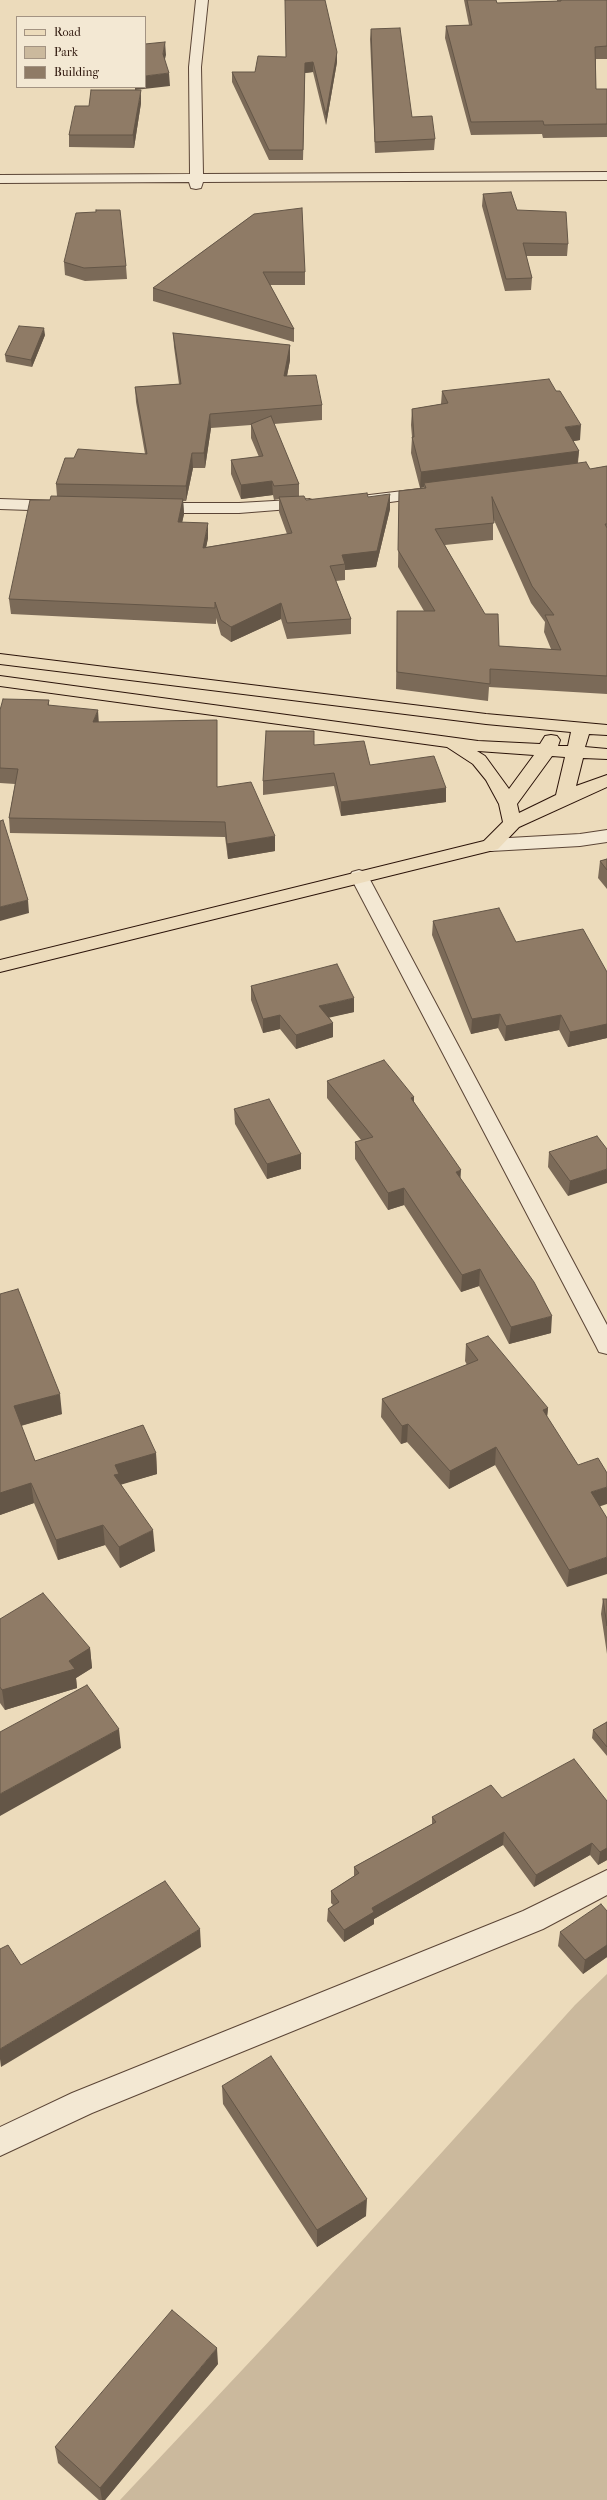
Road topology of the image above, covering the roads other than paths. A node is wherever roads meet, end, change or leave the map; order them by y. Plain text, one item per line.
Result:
1 (202, 0) edge
2 (197, 154) junction
3 (607, 176) edge
4 (159, 177) junction
5 (0, 179) edge
6 (196, 181) junction
7 (607, 183) edge
8 (0, 186) edge
9 (444, 491) edge
10 (346, 502) edge
11 (323, 503) edge
12 (0, 504) edge
13 (72, 506) edge
14 (134, 508) edge
15 (0, 659) edge
16 (0, 680) edge
17 (557, 726) junction
18 (581, 729) junction
19 (607, 730) edge
20 (446, 742) junction
21 (547, 750) junction
22 (576, 753) junction
23 (607, 754) edge
24 (607, 780) edge
25 (564, 798) junction
26 (508, 804) junction
27 (512, 823) junction
28 (607, 836) edge
29 (491, 845) junction
30 (359, 876) junction
31 (0, 966) edge
32 (607, 1346) edge
33 (607, 1882) edge
34 (0, 2142) edge

1 - 2 street
2 - 4 street
2 - 6 street
3 - 6 street
4 - 5 street
4 - 6 street
6 - 7 street
6 - 8 street
9 - 10 street
11 - 14 street
12 - 13 street
15 - 17 main road
16 - 20 main road
17 - 18 main road
17 - 21 main road
18 - 19 main road
18 - 22 main road
20 - 21 main road
20 - 26 main road
21 - 22 main road
21 - 26 main road
22 - 23 main road
22 - 25 main road
24 - 25 main road
25 - 27 main road
26 - 27 main road
27 - 29 main road
28 - 29 street
29 - 30 main road
30 - 31 main road
30 - 32 street
33 - 34 street

